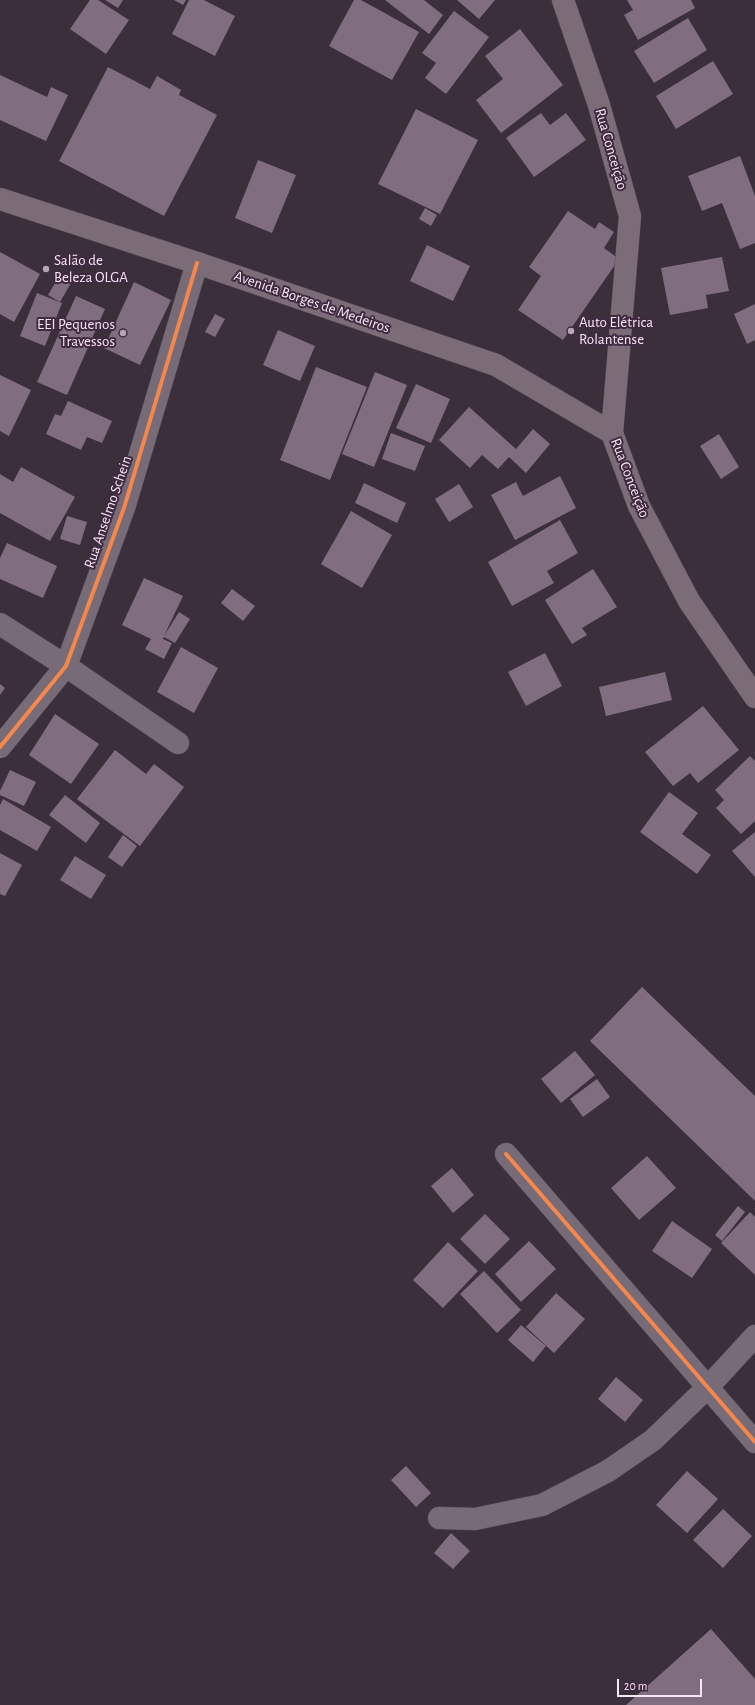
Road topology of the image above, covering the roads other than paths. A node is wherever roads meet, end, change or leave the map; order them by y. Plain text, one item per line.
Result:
1 (563, 0) edge
2 (0, 200) edge
3 (197, 263) junction
4 (612, 433) junction
5 (0, 624) edge
6 (66, 666) junction
7 (754, 694) edge
8 (178, 743) dead end
9 (0, 747) edge
10 (506, 1154) dead end
11 (755, 1336) edge
12 (708, 1387) junction
13 (755, 1442) edge
14 (438, 1518) dead end

1 - 4 main road, Rua Conceição
2 - 3 main road, Avenida Borges de Medeiros
3 - 4 main road, Avenida Borges de Medeiros
3 - 6 street, Rua Anselmo Schein
4 - 7 main road, Rua Conceição
5 - 6 street
6 - 8 street
6 - 9 street, Rua Anselmo Schein
10 - 12 street
11 - 12 street
12 - 13 street
12 - 14 street

